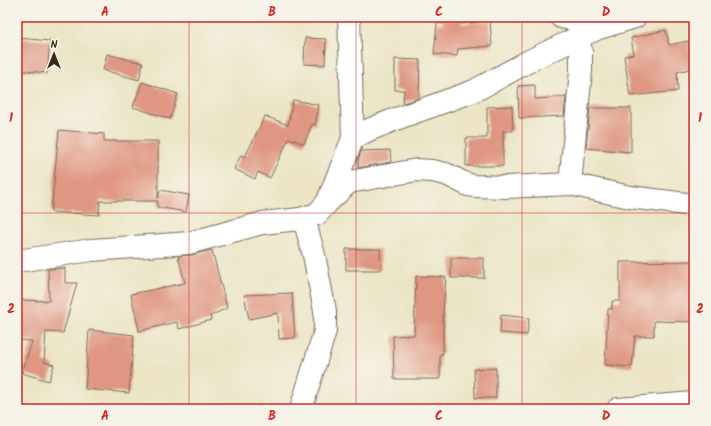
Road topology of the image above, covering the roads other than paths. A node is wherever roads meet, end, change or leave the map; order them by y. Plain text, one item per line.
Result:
1 (349, 17) edge
2 (562, 17) edge
3 (635, 17) edge
4 (596, 29) junction
5 (576, 38) junction
6 (353, 138) junction
7 (570, 184) junction
8 (327, 203) junction
9 (694, 205) edge
10 (300, 219) junction
11 (17, 260) edge
12 (694, 403) edge
13 (301, 409) edge
14 (618, 409) edge

1 - 6 street
2 - 4 street
3 - 4 street
4 - 5 street
5 - 6 street
5 - 7 street
6 - 8 street
7 - 8 street
7 - 9 street
8 - 10 street
10 - 11 street
10 - 13 street
12 - 14 street

